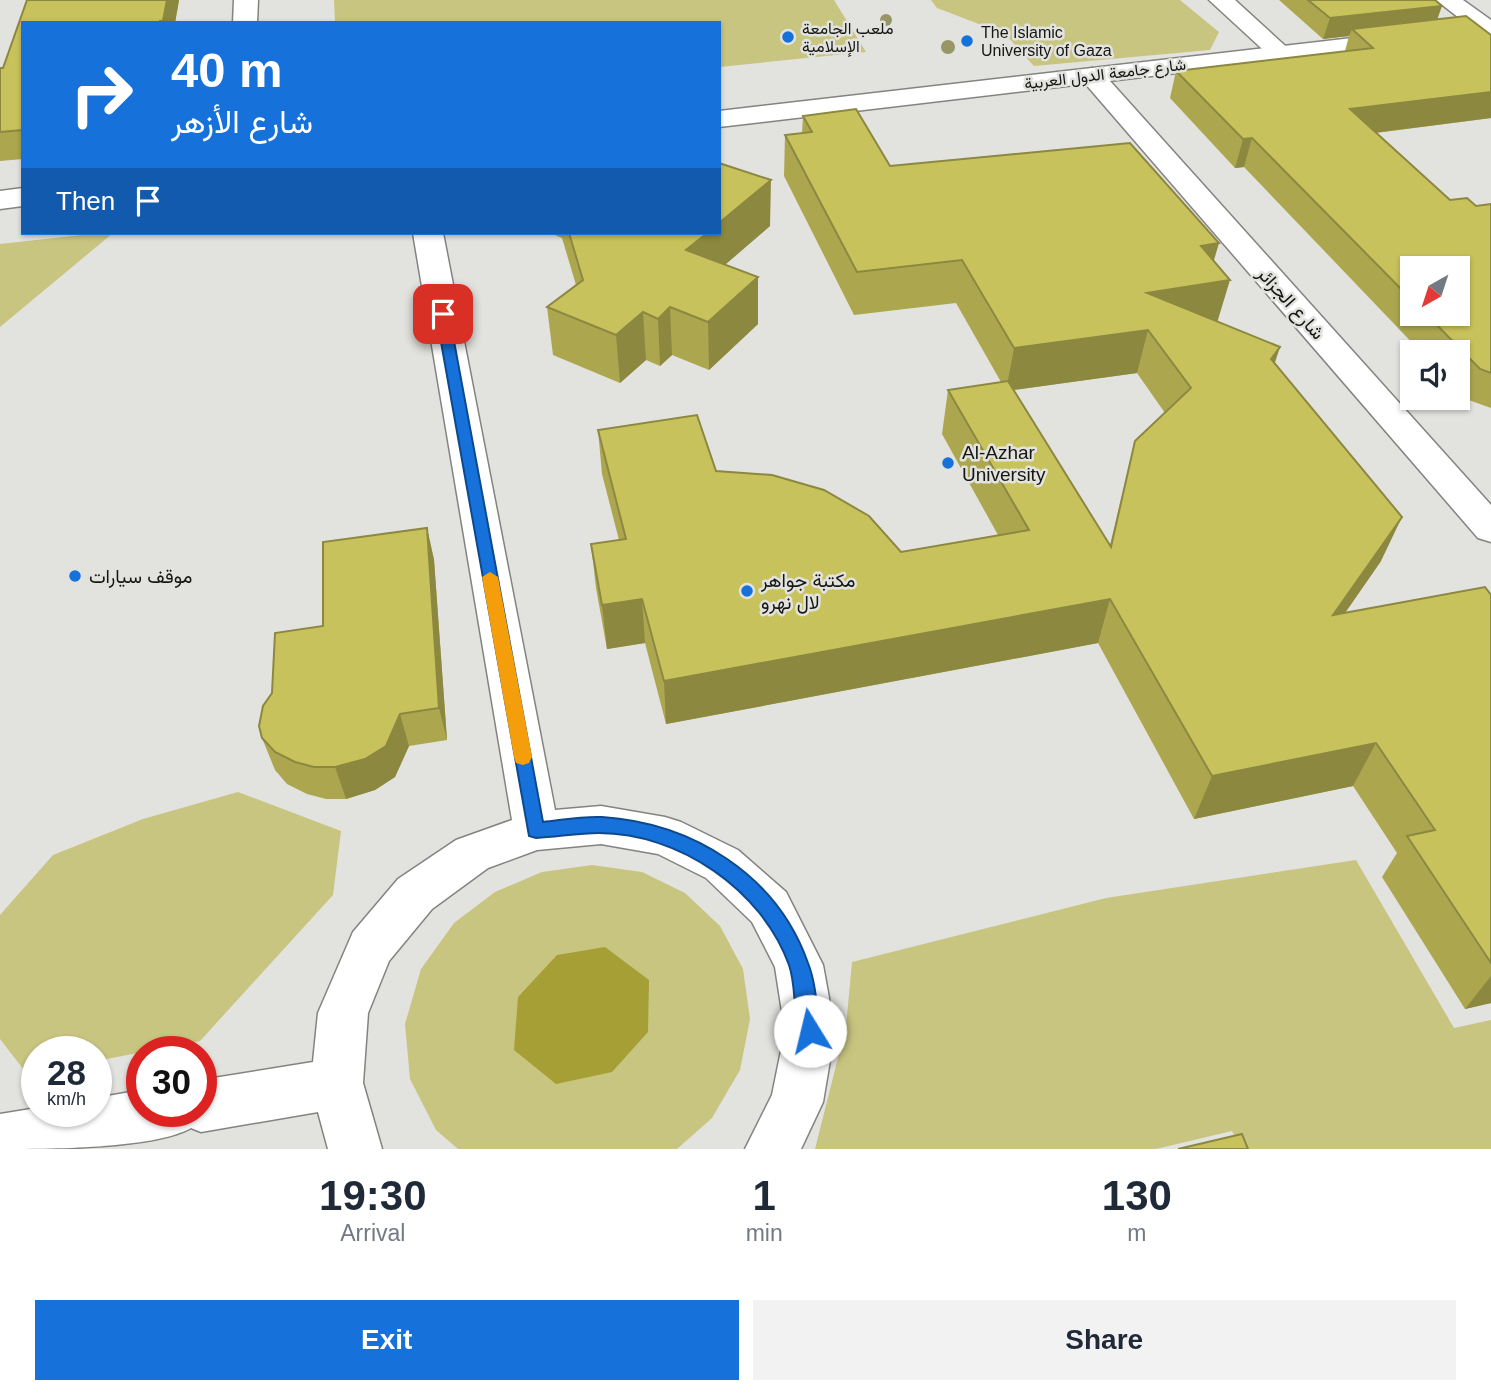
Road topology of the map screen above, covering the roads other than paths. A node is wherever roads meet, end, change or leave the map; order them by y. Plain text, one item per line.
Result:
1 (246, 0) edge
2 (1221, 0) edge
3 (1448, 0) edge
4 (245, 21) edge
5 (1490, 29) edge
6 (1281, 53) junction
7 (1092, 76) junction
8 (721, 119) edge
9 (21, 197) edge
10 (0, 200) edge
11 (428, 235) edge
12 (1476, 492) edge
13 (1491, 529) edge
14 (536, 831) junction
15 (337, 1083) junction
16 (217, 1103) edge
17 (126, 1119) edge
18 (0, 1140) edge
19 (355, 1149) edge
20 (772, 1149) edge

1 - 4 street
2 - 6 street
3 - 5 street
5 - 6 street, شارع جامعة الدول العربية
6 - 7 street, شارع جامعة الدول العربية
7 - 8 street, شارع جامعة الدول العربية
7 - 12 street, شارع الجزائر
9 - 10 street
11 - 14 street
12 - 13 street, شارع الجزائر
14 - 15 street
14 - 20 street
15 - 16 street
15 - 19 street
17 - 18 street

